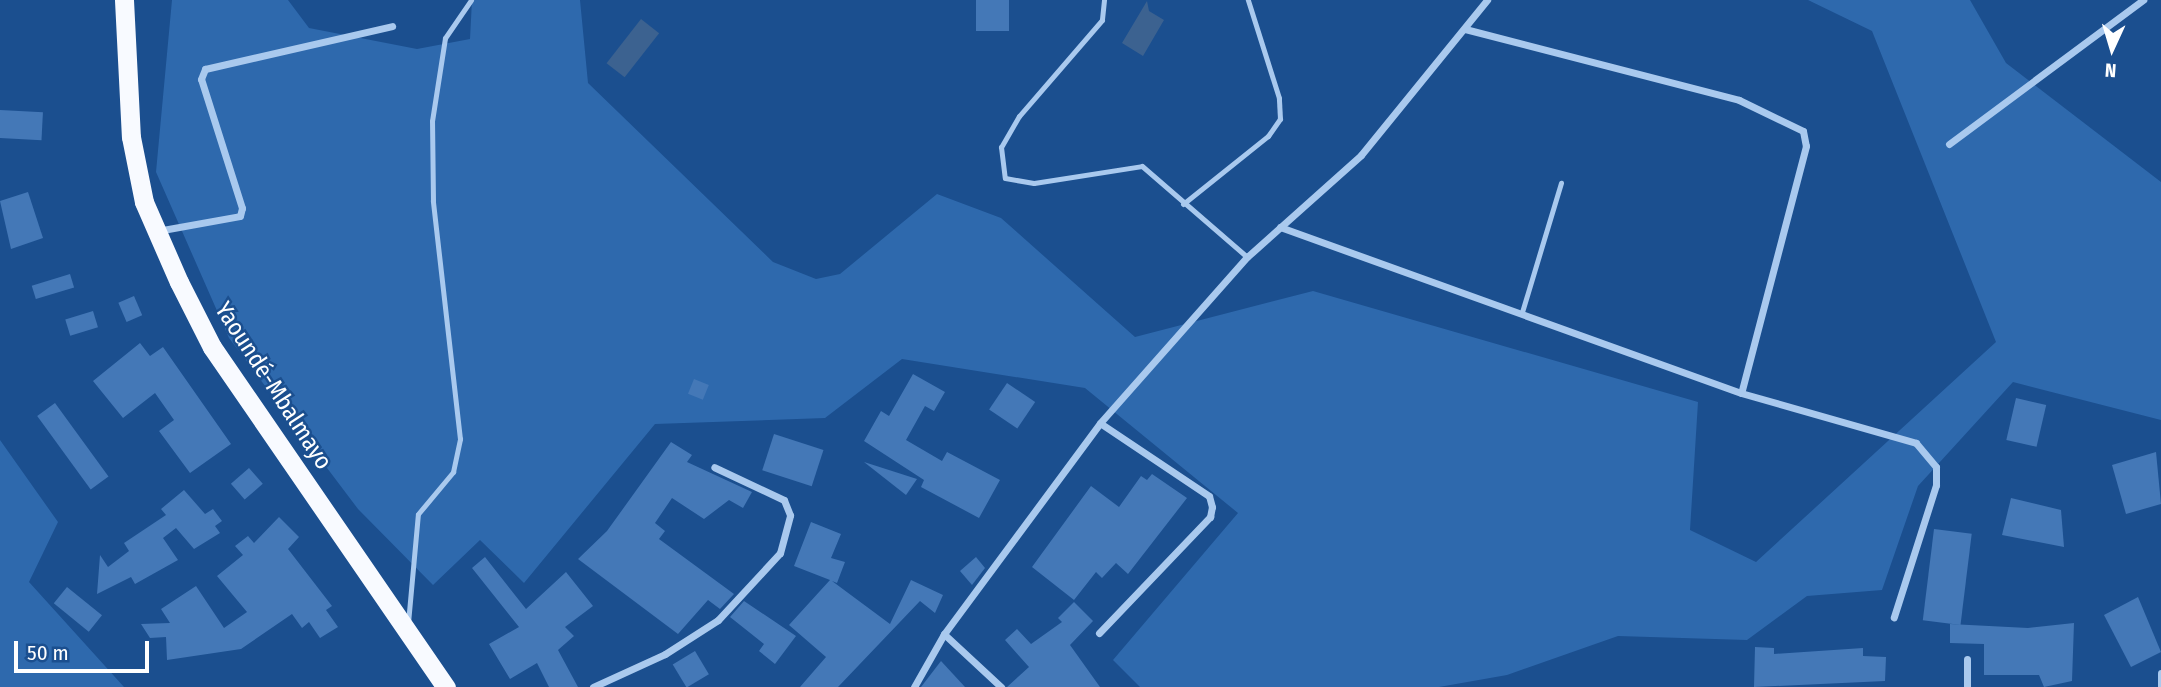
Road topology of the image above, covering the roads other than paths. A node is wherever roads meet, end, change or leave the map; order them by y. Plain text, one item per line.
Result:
1 (124, 0) edge
2 (471, 0) edge
3 (1104, 0) edge
4 (1248, 0) edge
5 (1486, 0) edge
6 (2143, 0) edge
7 (392, 26) dead end
8 (1465, 29) junction
9 (1950, 144) dead end
10 (1561, 183) dead end
11 (1183, 204) junction
12 (1280, 227) junction
13 (157, 232) junction
14 (1247, 257) junction
15 (1522, 312) junction
16 (1741, 393) junction
17 (1100, 423) junction
18 (714, 467) dead end
19 (1894, 617) dead end
20 (408, 626) junction
21 (1099, 633) dead end
22 (944, 635) junction
23 (1967, 659) dead end
24 (2161, 673) edge
25 (446, 687) edge
26 (593, 687) edge
27 (914, 687) edge
28 (1002, 687) edge
29 (1967, 687) edge
30 (2161, 687) edge

1 - 13 highway, Yaoundé-Mbalmayo
2 - 20 lane
3 - 11 lane
4 - 11 lane
5 - 8 street
6 - 9 street
7 - 13 street
8 - 12 street
8 - 16 street
10 - 15 lane
11 - 14 lane
12 - 14 street
12 - 15 street
13 - 20 highway, Yaoundé-Mbalmayo
14 - 17 street
15 - 16 street
16 - 19 street
17 - 21 street
17 - 22 street
18 - 26 street
20 - 25 highway, Yaoundé-Mbalmayo
22 - 27 street
22 - 28 street
23 - 29 street
24 - 30 street

